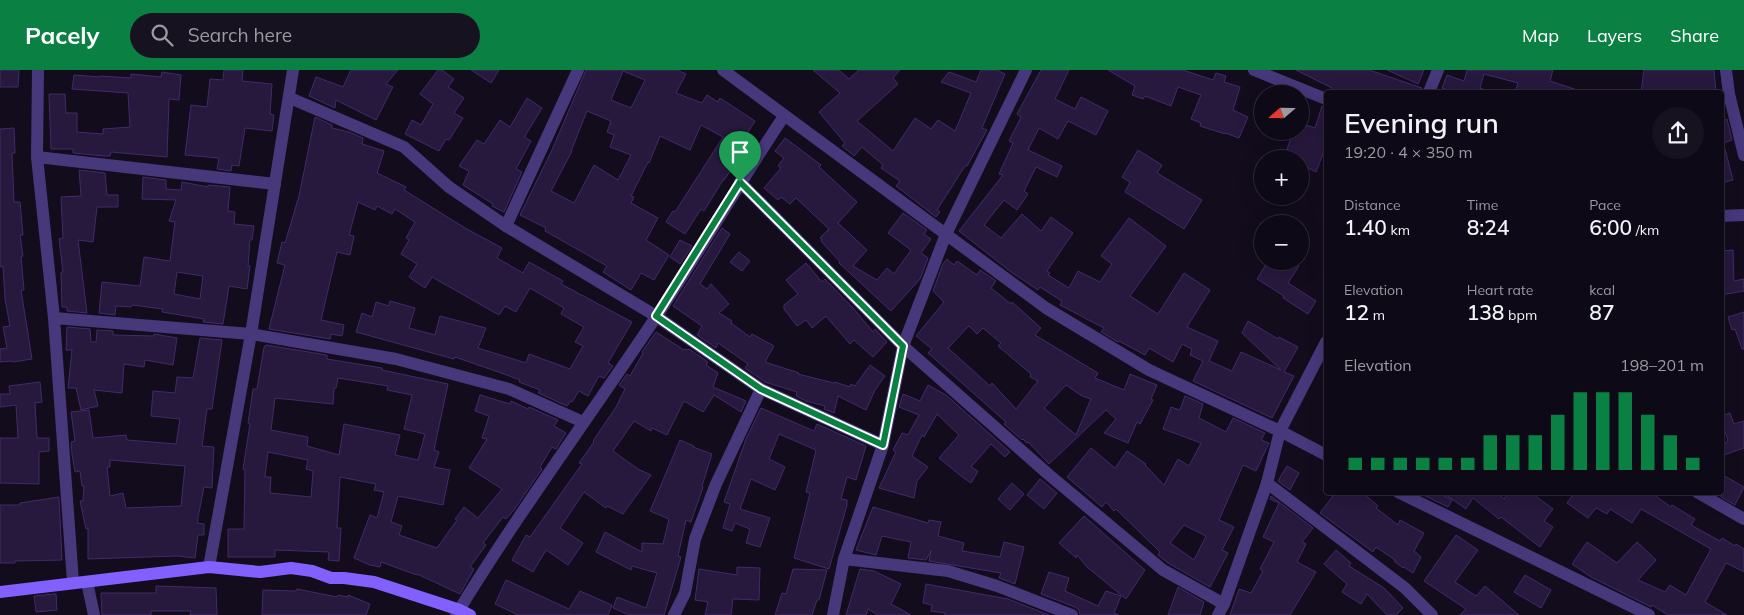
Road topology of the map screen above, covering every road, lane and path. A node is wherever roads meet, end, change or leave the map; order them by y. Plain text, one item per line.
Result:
1 (38, 70) edge
2 (293, 70) edge
3 (578, 70) edge
4 (723, 70) edge
5 (1026, 70) edge
6 (1254, 70) edge
7 (1438, 70) edge
8 (1726, 70) edge
9 (1430, 90) edge
10 (290, 98) junction
11 (1324, 98) edge
12 (784, 116) junction
13 (1744, 155) edge
14 (37, 157) junction
15 (740, 182) junction
16 (275, 184) junction
17 (1744, 215) edge
18 (1724, 216) edge
19 (506, 226) junction
20 (946, 234) junction
21 (656, 316) junction
22 (54, 318) junction
23 (251, 334) junction
24 (903, 346) junction
25 (1324, 346) edge
26 (761, 389) junction
27 (583, 422) junction
28 (1280, 431) junction
29 (883, 445) junction
30 (1324, 454) edge
31 (1267, 482) junction
32 (1404, 495) edge
33 (1702, 495) edge
34 (1744, 519) edge
35 (844, 559) junction
36 (209, 567) junction
37 (73, 582) junction
38 (87, 582) junction
39 (0, 592) edge
40 (1221, 610) edge
41 (462, 613) edge
42 (94, 615) edge
43 (674, 615) edge
44 (833, 615) edge
45 (1072, 615) edge
46 (1432, 615) edge
47 (1649, 615) edge

1 - 14 street
2 - 10 street
3 - 19 street
4 - 12 street
5 - 20 street
6 - 11 street
7 - 9 street
8 - 13 street
10 - 16 street
10 - 19 street
12 - 15 street
12 - 20 street
14 - 16 street
14 - 22 street
15 - 21 street
15 - 24 street
16 - 23 street
17 - 18 street
19 - 21 street
20 - 24 street
20 - 28 street
21 - 26 street
21 - 27 street
22 - 23 street
22 - 37 street
23 - 27 street
23 - 36 street
24 - 29 street
24 - 40 street
25 - 28 street
26 - 29 street
26 - 43 street
27 - 41 street
28 - 30 street
28 - 31 street
29 - 35 street
31 - 40 street
31 - 46 street
32 - 47 street
33 - 34 street
35 - 44 street
35 - 45 street
36 - 38 main road
36 - 41 main road
37 - 38 main road
37 - 39 main road
38 - 42 street

